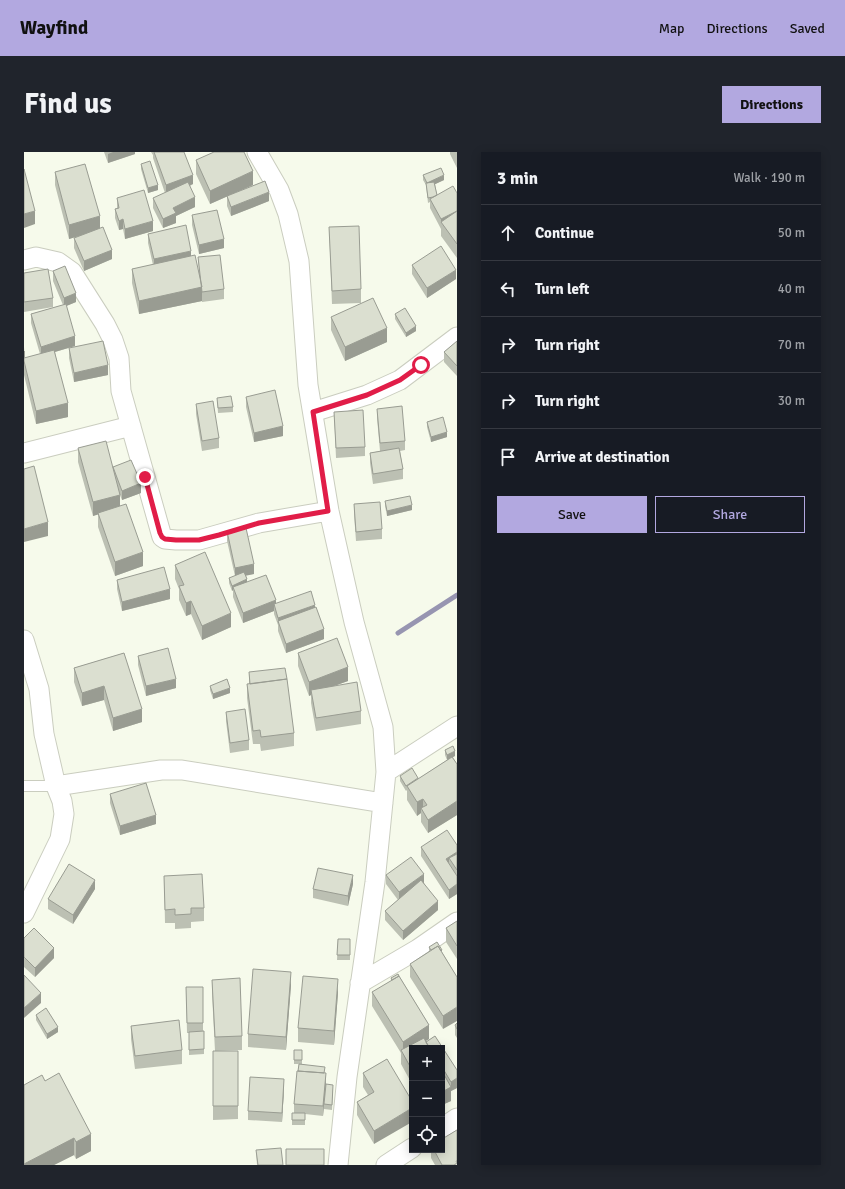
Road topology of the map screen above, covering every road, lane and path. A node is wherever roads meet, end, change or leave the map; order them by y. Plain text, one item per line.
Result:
1 (257, 152) edge
2 (24, 260) edge
3 (457, 337) edge
4 (313, 412) junction
5 (131, 426) junction
6 (24, 453) edge
7 (328, 511) junction
8 (24, 640) edge
9 (457, 726) edge
10 (386, 772) junction
11 (24, 786) edge
12 (56, 786) junction
13 (383, 803) junction
14 (24, 913) edge
15 (457, 922) edge
16 (360, 983) junction
17 (457, 1118) edge
18 (445, 1126) edge
19 (409, 1150) edge
20 (338, 1165) edge
21 (386, 1165) edge

1 - 4 street
2 - 5 street
3 - 4 street
4 - 7 street
5 - 6 street
5 - 7 street
7 - 10 street
8 - 12 street
9 - 10 street
10 - 13 street
11 - 12 lane
12 - 13 street
12 - 14 street
13 - 16 street
15 - 16 street
16 - 20 street
17 - 18 street
19 - 21 street

